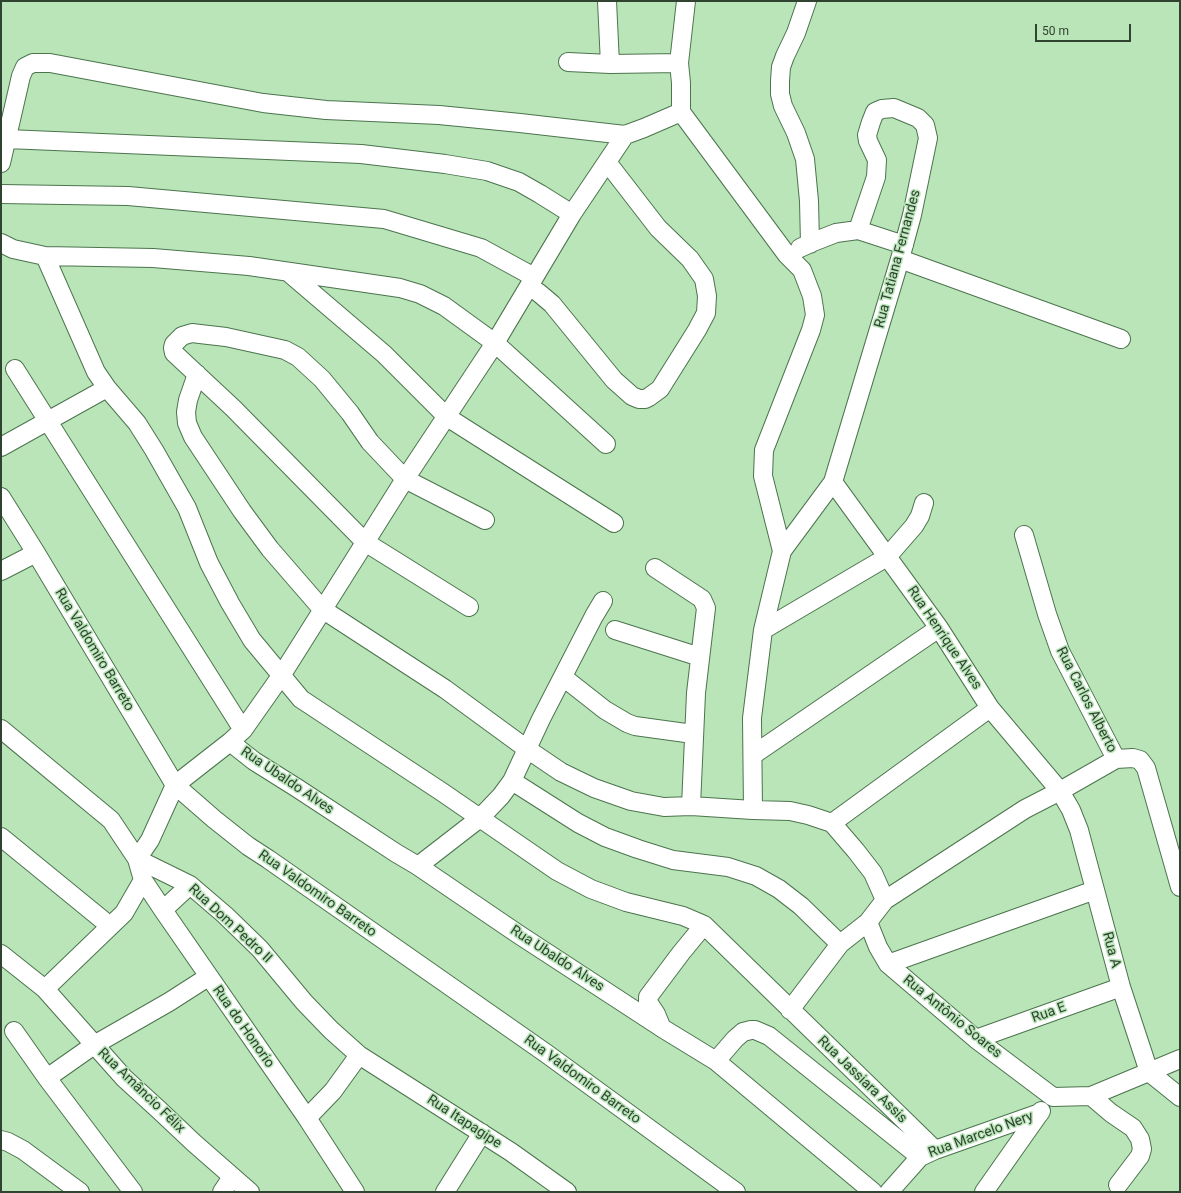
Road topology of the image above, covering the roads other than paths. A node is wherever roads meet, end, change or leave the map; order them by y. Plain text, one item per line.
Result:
1 (607, 1) edge
2 (686, 1) edge
3 (807, 1) edge
4 (568, 62) dead end
5 (679, 63) junction
6 (610, 64) junction
7 (681, 112) junction
8 (625, 135) junction
9 (6, 139) junction
10 (607, 162) junction
11 (1, 163) edge
12 (1, 194) edge
13 (572, 214) junction
14 (858, 230) junction
15 (1, 244) edge
16 (810, 244) junction
17 (902, 252) junction
18 (787, 255) junction
19 (44, 256) junction
20 (288, 272) junction
21 (532, 282) junction
22 (1121, 339) dead end
23 (494, 343) junction
24 (15, 369) dead end
25 (197, 374) junction
26 (107, 388) junction
27 (447, 417) junction
28 (48, 421) junction
29 (606, 444) dead end
30 (1, 447) edge
31 (405, 479) junction
32 (832, 482) junction
33 (1, 497) edge
34 (924, 503) dead end
35 (485, 520) dead end
36 (614, 523) dead end
37 (1024, 535) dead end
38 (365, 542) junction
39 (782, 551) junction
40 (36, 553) junction
41 (887, 556) junction
42 (655, 568) dead end
43 (1, 571) edge
44 (603, 601) dead end
45 (468, 607) dead end
46 (322, 609) junction
47 (939, 628) junction
48 (615, 630) dead end
49 (763, 630) junction
50 (700, 657) junction
51 (281, 676) junction
52 (563, 677) junction
53 (990, 708) junction
54 (1, 729) edge
55 (243, 730) junction
56 (693, 734) junction
57 (230, 742) junction
58 (526, 748) junction
59 (752, 755) junction
60 (1116, 759) junction
61 (512, 781) junction
62 (175, 785) junction
63 (1060, 791) junction
64 (691, 806) junction
65 (753, 810) junction
66 (480, 818) junction
67 (832, 823) junction
68 (1, 837) edge
69 (137, 859) junction
70 (418, 866) junction
71 (143, 880) junction
72 (190, 885) junction
73 (1180, 887) edge
74 (1095, 890) junction
75 (885, 900) junction
76 (162, 910) junction
77 (868, 922) junction
78 (704, 925) junction
79 (110, 926) junction
80 (840, 944) junction
81 (1, 954) edge
82 (888, 964) junction
83 (208, 976) junction
84 (1121, 986) junction
85 (44, 989) junction
86 (790, 1010) junction
87 (662, 1028) junction
88 (14, 1031) dead end
89 (976, 1039) junction
90 (94, 1045) junction
91 (359, 1055) junction
92 (1180, 1058) edge
93 (716, 1062) junction
94 (1149, 1072) junction
95 (47, 1078) junction
96 (1091, 1096) junction
97 (1053, 1097) junction
98 (1180, 1097) edge
99 (1040, 1113) junction
100 (307, 1118) junction
101 (482, 1133) junction
102 (1, 1140) edge
103 (927, 1154) junction
104 (232, 1177) junction
105 (1118, 1185) dead end
106 (62, 1186) edge
107 (80, 1192) edge
108 (133, 1192) edge
109 (222, 1192) edge
110 (250, 1192) edge
111 (355, 1192) edge
112 (445, 1192) edge
113 (567, 1192) edge
114 (736, 1192) edge
115 (873, 1192) edge
116 (889, 1192) edge
117 (984, 1192) edge

1 - 6 street
2 - 5 street
3 - 16 street
4 - 6 street
5 - 6 street
5 - 7 street
7 - 8 street
7 - 18 street
8 - 9 street
8 - 10 street
9 - 11 street
9 - 13 street
10 - 13 street
10 - 21 street
12 - 21 street
13 - 21 street
14 - 16 street
14 - 17 street
14 - 17 street, Rua Tatiana Fernandes
15 - 19 street
16 - 18 street
17 - 22 street
17 - 32 street, Rua Tatiana Fernandes
18 - 39 street
19 - 20 street
19 - 26 street
20 - 23 street
20 - 27 street
21 - 23 street
23 - 27 street
23 - 29 street
24 - 28 street
25 - 31 street
25 - 38 street
25 - 46 street
26 - 28 street
26 - 51 street
27 - 31 street
27 - 36 street
28 - 30 street
28 - 55 street
31 - 35 street
31 - 38 street
32 - 39 street, Rua Tatiana Fernandes
32 - 41 street, Rua Henrique Alves
33 - 40 street, Rua Valdomiro Barreto
34 - 41 street
37 - 60 street, Rua Carlos Alberto
38 - 45 street
38 - 46 street
39 - 49 street
40 - 43 street
40 - 62 street, Rua Valdomiro Barreto
41 - 47 street, Rua Henrique Alves
41 - 49 street
42 - 50 street
44 - 52 street
46 - 51 street
46 - 58 street
47 - 53 street, Rua Henrique Alves
47 - 59 street
48 - 50 street
49 - 59 street
50 - 56 street
51 - 55 street
51 - 66 street
52 - 56 street
52 - 58 street
53 - 63 street, Rua Henrique Alves
53 - 67 street
54 - 69 street
55 - 57 street
56 - 64 street
57 - 62 street
57 - 70 street, Rua Ubaldo Alves
58 - 61 street
58 - 64 street
59 - 65 street
60 - 63 street
60 - 73 street, Rua Carlos Alberto
61 - 66 street
61 - 80 street
62 - 69 street
62 - 114 street, Rua Valdomiro Barreto
63 - 74 street, Rua A
63 - 75 street
64 - 65 street
65 - 67 street
66 - 70 street
66 - 78 street
67 - 75 street
68 - 79 street
69 - 71 street, Rua do Honorio
69 - 72 street, Rua Dom Pedro II
70 - 87 street, Rua Ubaldo Alves
71 - 76 street, Rua do Honorio
71 - 79 street
72 - 76 street
72 - 91 street, Rua Dom Pedro II
74 - 82 street
74 - 84 street, Rua A
75 - 77 street
76 - 83 street, Rua do Honorio
77 - 80 street
77 - 82 street, Rua Antônio Soares
78 - 86 street, Rua Jassiara Assis
78 - 87 street
79 - 85 street
80 - 86 street
81 - 85 street, Rua Amâncio Félix
82 - 89 street, Rua Antônio Soares
83 - 90 street
83 - 100 street, Rua do Honorio
84 - 89 street, Rua E
84 - 94 street, Rua A
85 - 90 street, Rua Amâncio Félix
86 - 103 street, Rua Jassiara Assis
87 - 93 street, Rua Ubaldo Alves
88 - 95 street
89 - 97 street, Rua Antônio Soares
90 - 95 street
90 - 104 street, Rua Amâncio Félix
91 - 100 street
91 - 101 street, Rua Itapagipe
92 - 94 street
93 - 103 street
93 - 115 street, Rua Ubaldo Alves
94 - 96 street
94 - 98 street
95 - 108 street
96 - 97 street
96 - 105 street
97 - 99 street
99 - 103 street, Rua Marcelo Nery
99 - 117 street
100 - 111 street, Rua do Honorio
101 - 112 street
101 - 113 street, Rua Itapagipe
102 - 106 street
103 - 116 street, Rua Marcelo Nery
104 - 109 street
104 - 110 street, Rua Amâncio Félix
106 - 107 street

